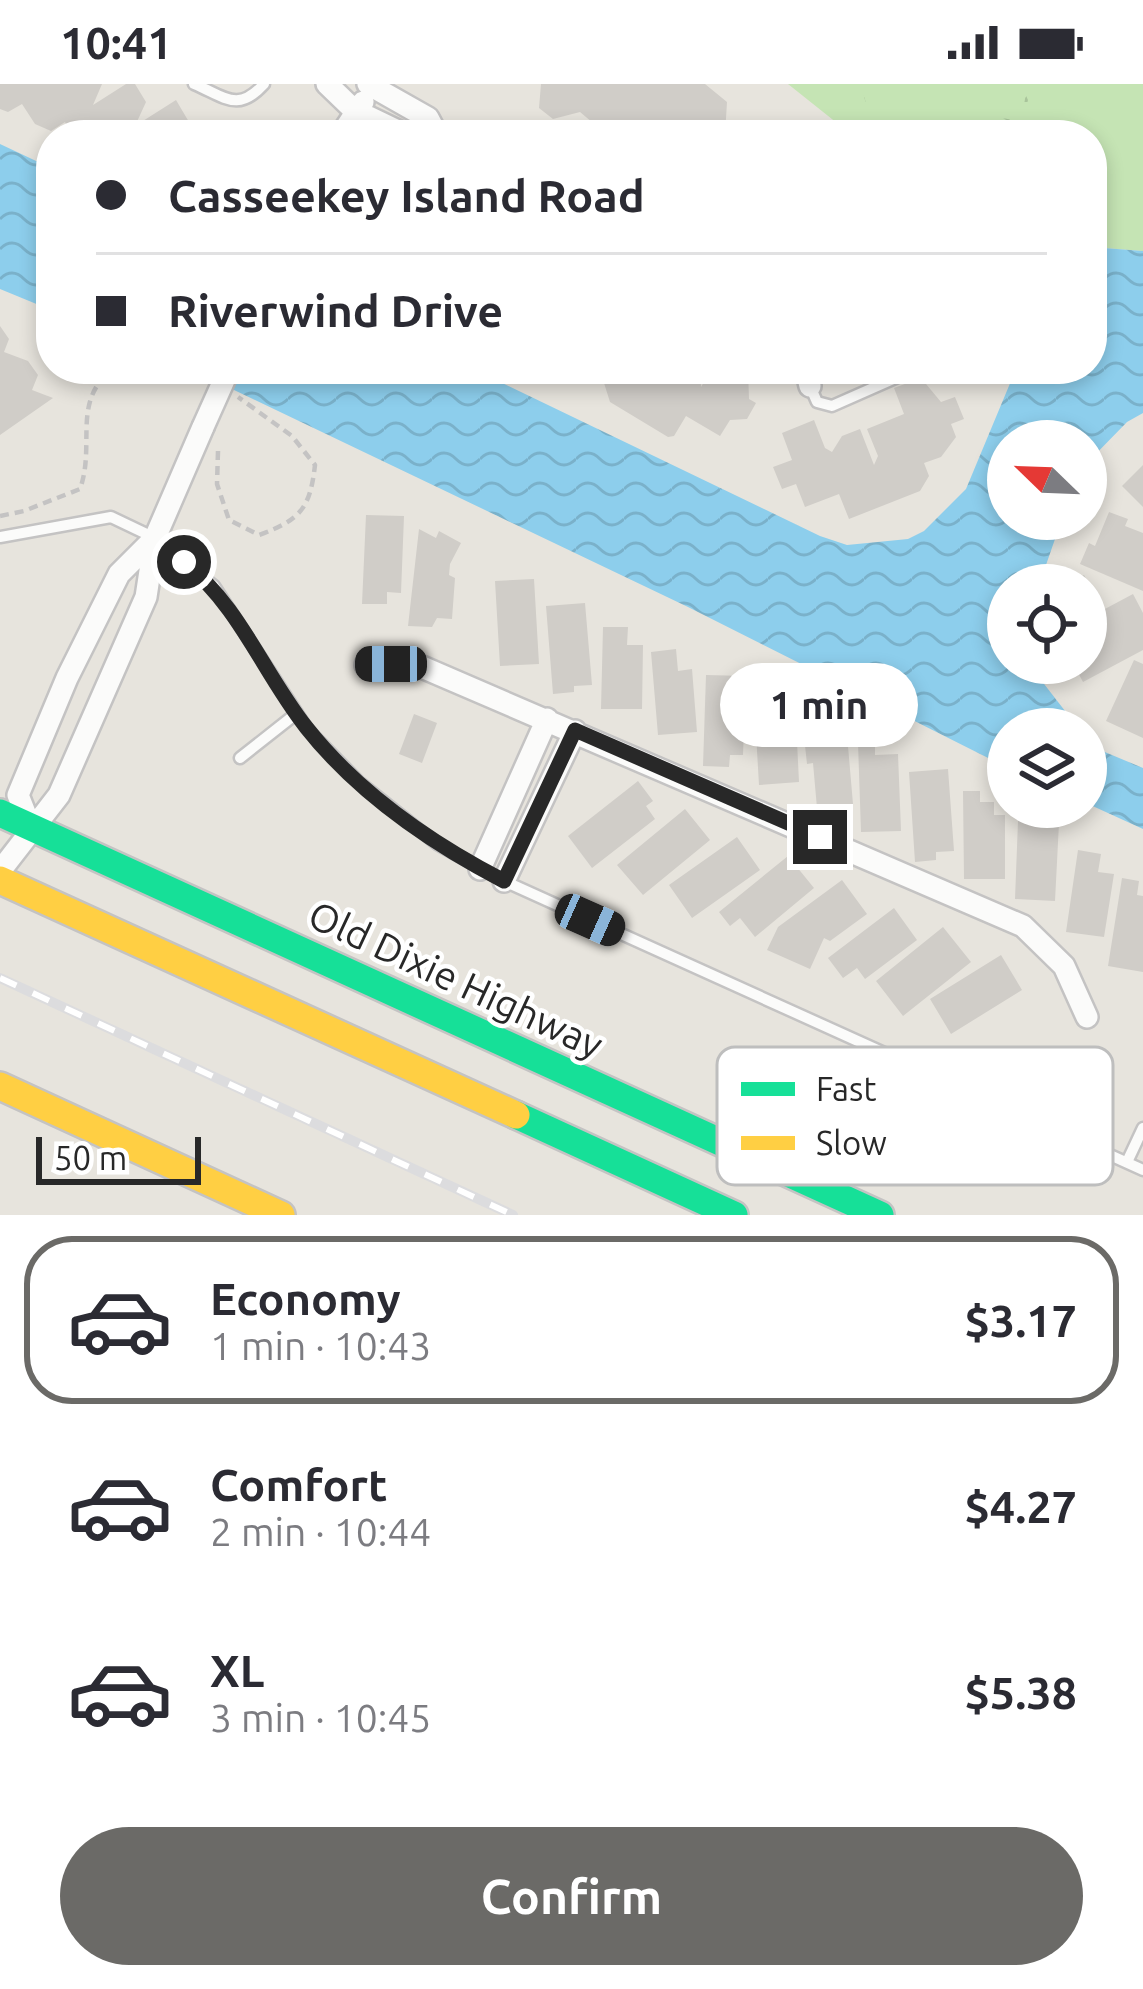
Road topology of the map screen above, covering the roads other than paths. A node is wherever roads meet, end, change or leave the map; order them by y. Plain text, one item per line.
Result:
1 (194, 84) edge
2 (264, 84) edge
3 (327, 84) edge
4 (376, 86) edge
5 (354, 110) junction
6 (349, 120) edge
7 (375, 120) edge
8 (429, 120) edge
9 (221, 384) edge
10 (811, 384) edge
11 (882, 384) edge
12 (0, 537) edge
13 (154, 538) junction
14 (366, 664) dead end
15 (296, 713) junction
16 (547, 719) junction
17 (575, 730) junction
18 (240, 758) dead end
19 (0, 813) edge
20 (31, 828) junction
21 (480, 869) junction
22 (0, 876) edge
23 (504, 881) junction
24 (1088, 1017) dead end
25 (872, 1047) edge
26 (0, 1086) edge
27 (1143, 1128) edge
28 (717, 1141) edge
29 (1113, 1156) edge
30 (1127, 1162) junction
31 (1143, 1170) edge
32 (814, 1185) edge
33 (281, 1215) edge
34 (734, 1215) edge
35 (880, 1215) edge

1 - 2 lane
3 - 5 street
4 - 5 street
4 - 8 street
5 - 6 street
5 - 7 street
9 - 13 street, bridge
10 - 11 lane
12 - 13 lane
13 - 15 lane
13 - 20 street
13 - 20 street
14 - 16 street
15 - 18 lane
15 - 21 lane
16 - 17 street
16 - 21 street
17 - 23 street
17 - 24 street
19 - 20 main road, Old Dixie Highway
20 - 22 street
20 - 28 main road, Old Dixie Highway
21 - 23 lane
22 - 34 main road
23 - 25 lane
26 - 33 main road
27 - 30 lane
29 - 30 lane
30 - 31 lane
32 - 35 main road, Old Dixie Highway

